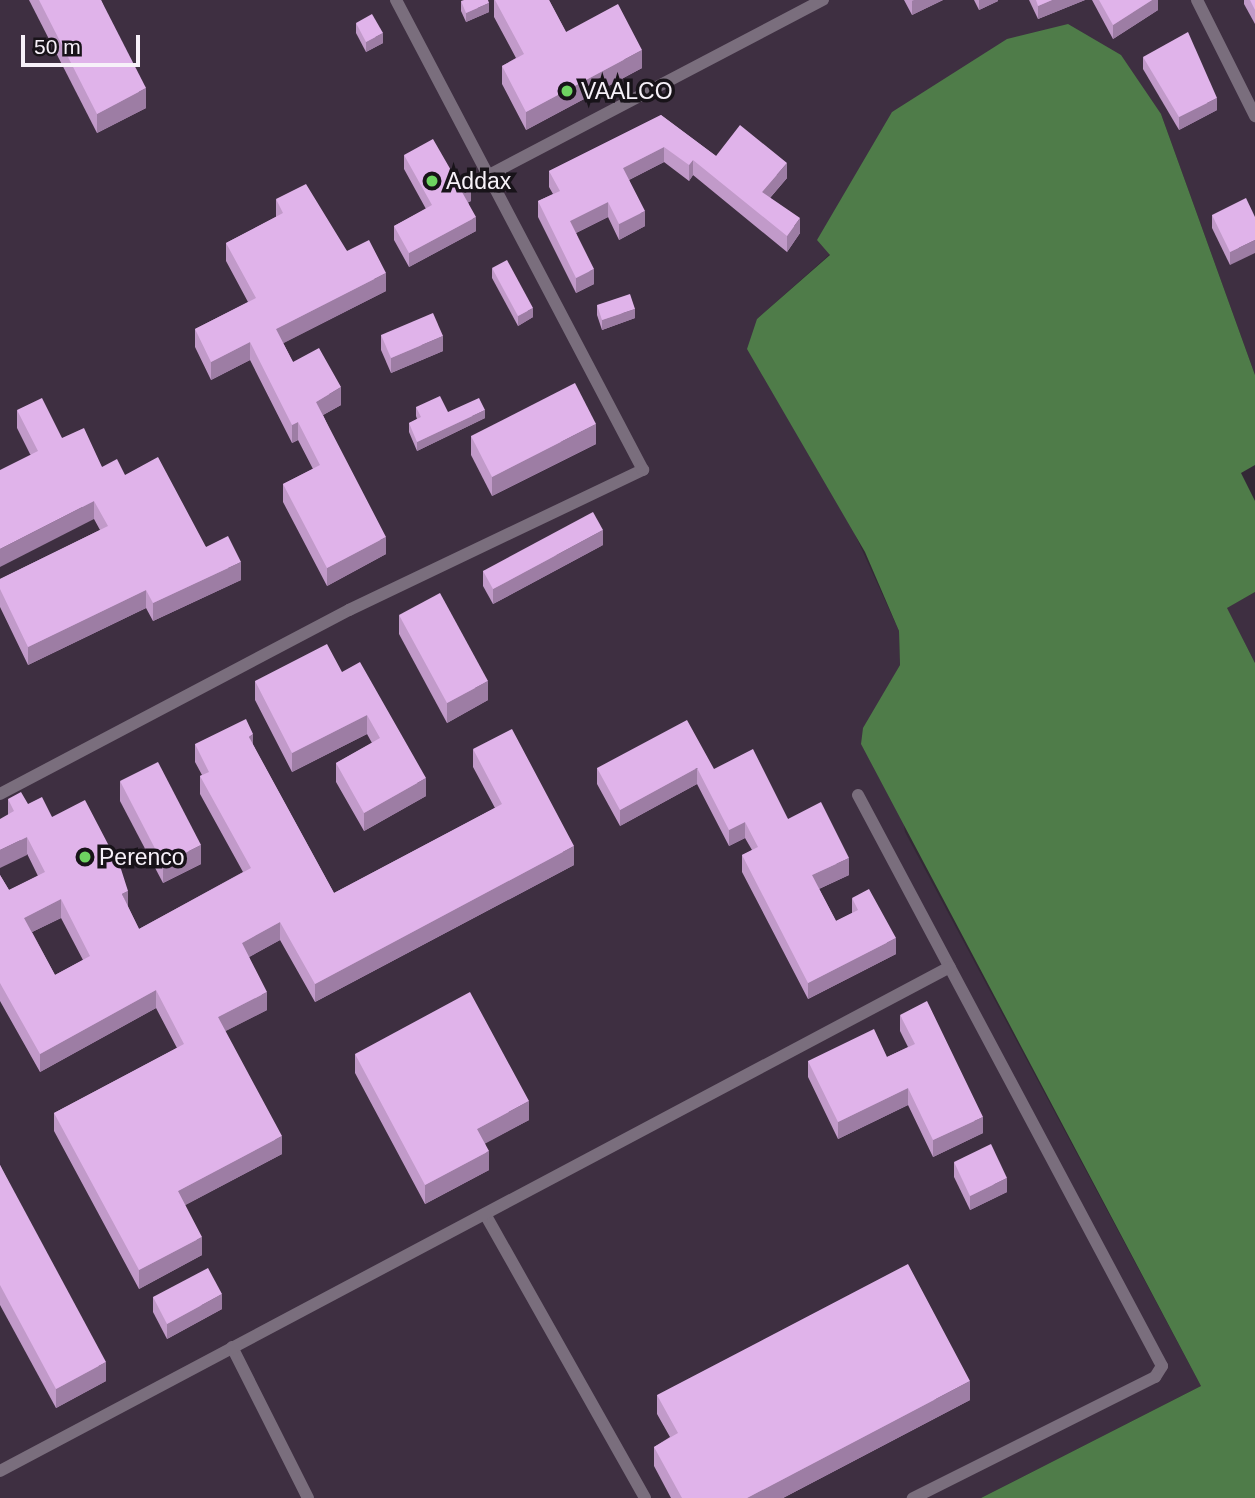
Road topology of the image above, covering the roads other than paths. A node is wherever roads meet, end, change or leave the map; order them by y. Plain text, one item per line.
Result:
1 (396, 0) edge
2 (823, 0) edge
3 (1197, 0) edge
4 (1255, 116) edge
5 (491, 174) junction
6 (0, 794) edge
7 (858, 795) dead end
8 (950, 967) junction
9 (485, 1214) junction
10 (232, 1347) junction
11 (0, 1471) edge
12 (309, 1498) edge
13 (645, 1498) edge
14 (913, 1498) edge

1 - 5 street
2 - 5 street
3 - 4 street
5 - 6 street
7 - 8 street
8 - 9 street
8 - 14 street
9 - 10 street
9 - 13 street
10 - 11 street
10 - 12 street

